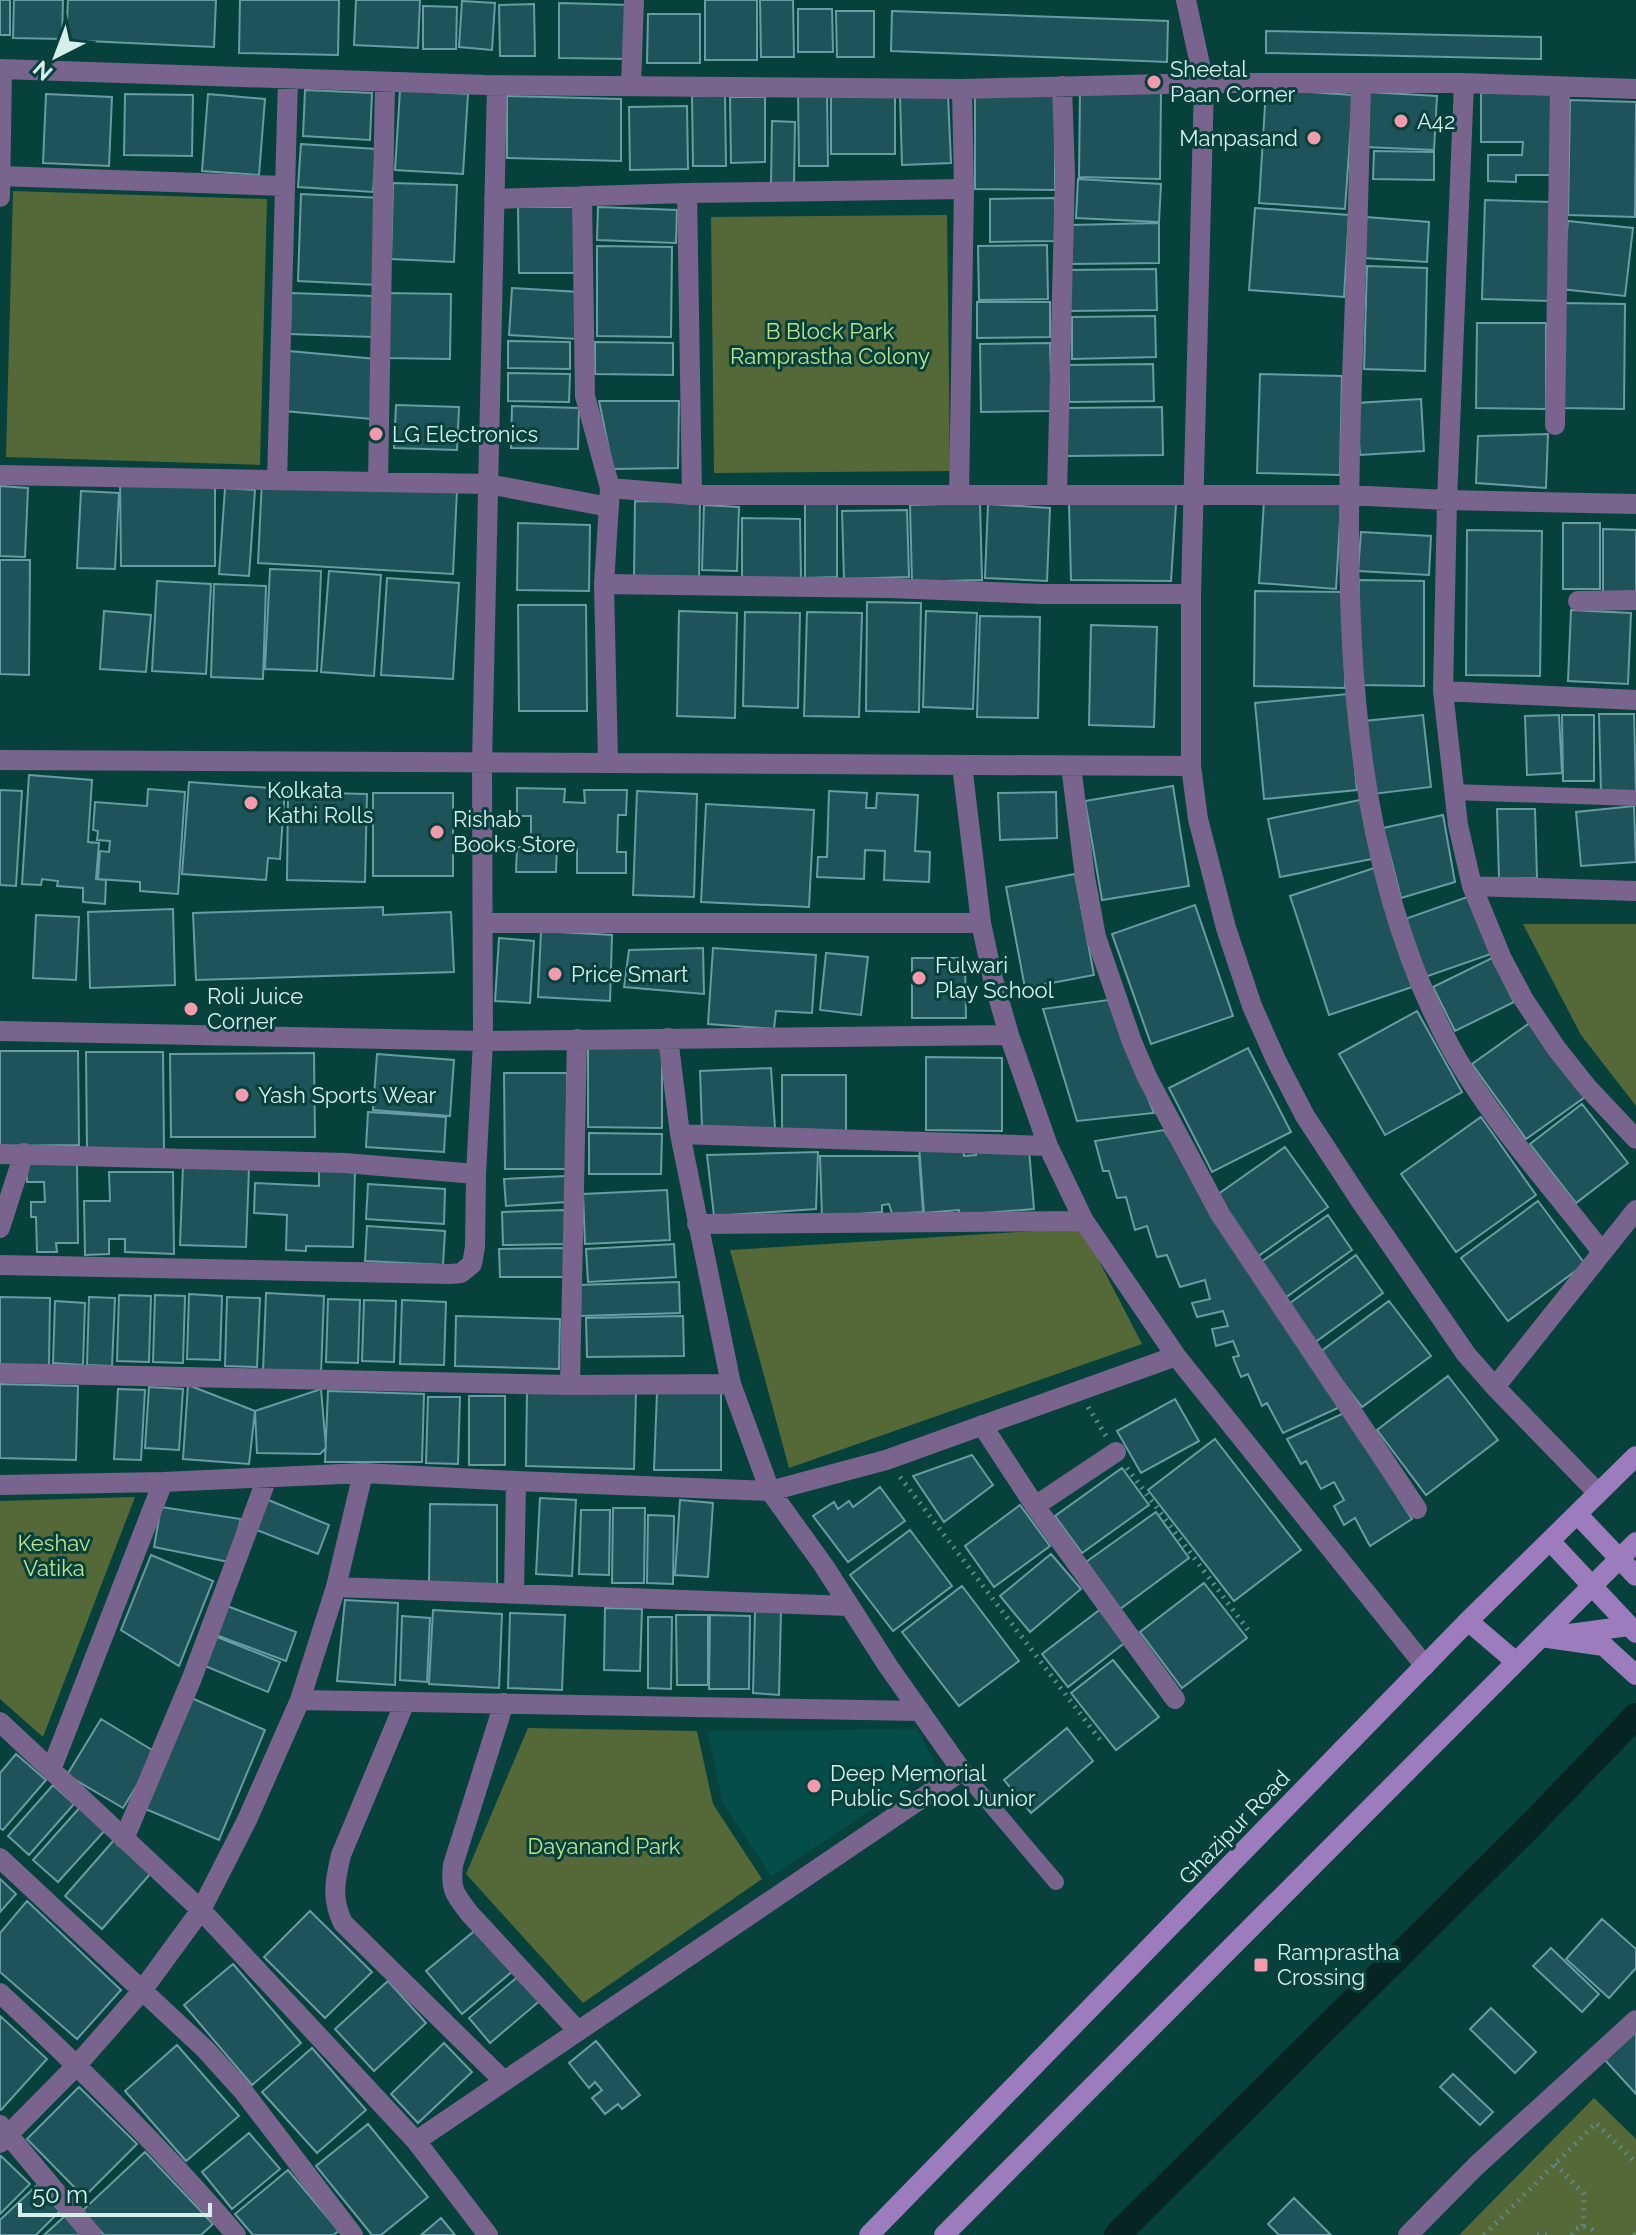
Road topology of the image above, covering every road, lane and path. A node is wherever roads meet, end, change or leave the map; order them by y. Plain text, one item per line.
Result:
1 (634, 0) edge
2 (1186, 0) edge
3 (1, 69) edge
4 (288, 79) junction
5 (385, 82) junction
6 (1204, 83) junction
7 (1361, 83) junction
8 (1464, 83) junction
9 (497, 85) junction
10 (631, 86) junction
11 (1062, 86) junction
12 (1560, 87) junction
13 (962, 89) junction
14 (1636, 89) edge
15 (0, 176) edge
16 (285, 186) junction
17 (964, 189) junction
18 (687, 193) junction
19 (582, 196) junction
20 (0, 197) edge
21 (494, 199) junction
22 (1555, 425) dead end
23 (0, 475) edge
24 (277, 481) junction
25 (378, 482) junction
26 (488, 484) junction
27 (692, 495) junction
28 (959, 495) junction
29 (1057, 495) junction
30 (1348, 495) junction
31 (1195, 496) junction
32 (609, 498) junction
33 (1447, 500) junction
34 (1636, 504) edge
35 (604, 584) junction
36 (1191, 594) junction
37 (1636, 600) edge
38 (1578, 601) dead end
39 (1443, 691) junction
40 (1636, 700) edge
41 (0, 760) edge
42 (482, 763) junction
43 (608, 763) junction
44 (962, 765) junction
45 (1071, 766) junction
46 (1191, 766) junction
47 (1453, 792) junction
48 (1636, 798) edge
49 (1472, 886) junction
50 (1636, 891) edge
51 (483, 923) junction
52 (981, 923) junction
53 (0, 1031) edge
54 (1009, 1035) junction
55 (668, 1038) junction
56 (577, 1039) junction
57 (483, 1041) junction
58 (680, 1134) junction
59 (1636, 1139) edge
60 (1048, 1146) junction
61 (24, 1153) junction
62 (0, 1154) edge
63 (476, 1174) junction
64 (1636, 1210) edge
65 (1084, 1221) junction
66 (697, 1224) junction
67 (0, 1228) edge
68 (1602, 1252) junction
69 (0, 1265) edge
70 (1176, 1356) junction
71 (0, 1373) edge
72 (731, 1384) junction
73 (570, 1385) junction
74 (1495, 1387) junction
75 (1077, 1390) junction
76 (982, 1425) junction
77 (1116, 1452) junction
78 (1636, 1456) edge
79 (886, 1460) junction
80 (363, 1473) junction
81 (267, 1478) junction
82 (516, 1481) junction
83 (163, 1482) junction
84 (0, 1485) edge
85 (770, 1491) junction
86 (1598, 1493) junction
87 (1035, 1506) junction
88 (1417, 1509) dead end
89 (1577, 1514) junction
90 (1550, 1541) junction
91 (1636, 1542) edge
92 (1619, 1559) junction
93 (1636, 1576) edge
94 (1591, 1585) junction
95 (336, 1587) junction
96 (514, 1593) junction
97 (848, 1606) junction
98 (1468, 1621) junction
99 (1632, 1629) edge
100 (1251, 1634) dead end
101 (1541, 1637) junction
102 (1516, 1662) junction
103 (1425, 1666) junction
104 (1636, 1675) edge
105 (1175, 1699) dead end
106 (300, 1700) junction
107 (405, 1702) junction
108 (504, 1703) junction
109 (920, 1711) junction
110 (0, 1722) edge
111 (1101, 1741) dead end
112 (51, 1770) junction
113 (962, 1771) junction
114 (124, 1839) junction
115 (0, 1858) edge
116 (1056, 1882) dead end
117 (201, 1910) junction
118 (141, 1992) junction
119 (0, 1993) edge
120 (1636, 2020) edge
121 (578, 2031) junction
122 (77, 2065) junction
123 (504, 2081) junction
124 (3, 2134) edge
125 (416, 2141) junction
126 (1636, 2163) edge
127 (1555, 2164) junction
128 (1583, 2226) junction
129 (92, 2235) edge
130 (236, 2235) edge
131 (353, 2235) edge
132 (488, 2235) edge
133 (869, 2235) edge
134 (944, 2235) edge
135 (1408, 2235) edge
136 (1484, 2235) edge
137 (1537, 2235) edge
138 (1553, 2235) edge
139 (1572, 2235) edge
140 (1595, 2235) edge

1 - 10 street
2 - 6 street
3 - 4 street
3 - 15 street
4 - 5 street
4 - 16 street
5 - 9 street
5 - 25 street
6 - 7 street
6 - 11 street
6 - 31 street
7 - 8 street
7 - 30 street
8 - 12 street
8 - 33 street
9 - 10 street
9 - 21 street
10 - 13 street
11 - 13 street
11 - 29 street
12 - 14 street
12 - 22 street
13 - 17 street
15 - 16 street
15 - 20 street
16 - 24 street
17 - 18 street
17 - 28 street
18 - 19 street
18 - 27 street
19 - 21 street
19 - 32 street
21 - 26 street
23 - 24 street
24 - 25 street
25 - 26 street
26 - 32 street
26 - 42 street
27 - 28 street
27 - 32 street
28 - 29 street
29 - 31 street
30 - 31 street
30 - 33 street
30 - 68 street
31 - 36 street
32 - 35 street
33 - 34 street
33 - 39 street
35 - 36 street
35 - 43 street
36 - 46 street
37 - 38 street
39 - 40 street
39 - 47 street
41 - 42 street
42 - 43 street
42 - 51 street
43 - 44 street
44 - 45 street
44 - 52 street
45 - 46 street
45 - 88 street
46 - 74 street
47 - 48 lane
47 - 49 street
49 - 50 street
49 - 59 street
51 - 52 street
51 - 57 street
52 - 54 street
53 - 57 street
54 - 55 street
54 - 60 street
55 - 56 street
55 - 58 street
56 - 57 street
56 - 73 street
57 - 63 street
58 - 60 street
58 - 66 street
60 - 65 street
61 - 62 street
61 - 63 street
61 - 67 street
63 - 69 street
64 - 68 street
65 - 66 street
65 - 70 street
66 - 72 street
68 - 74 street
70 - 75 street
70 - 103 street
71 - 73 street
72 - 73 street
72 - 85 street
74 - 86 street
75 - 76 street
75 - 77 path
76 - 79 street
76 - 87 street
77 - 87 street
77 - 100 path
78 - 86 main road, Ghazipur Road
79 - 85 street
79 - 111 path
80 - 81 street
80 - 82 street
80 - 95 street
81 - 83 street
81 - 114 street
82 - 85 street
82 - 96 street
83 - 84 street
83 - 112 street
85 - 97 street
86 - 89 main road, Ghazipur Road
87 - 105 street
89 - 90 main road, Ghazipur Road
89 - 92 main road
90 - 94 main road
90 - 98 main road, Ghazipur Road
91 - 92 main road
92 - 93 main road
92 - 94 main road
94 - 99 main road
94 - 101 main road
95 - 96 street
95 - 106 street
96 - 97 street
97 - 109 street
98 - 102 main road
98 - 103 main road, Ghazipur Road
99 - 101 main road
101 - 102 main road
101 - 104 main road
102 - 134 main road
103 - 133 main road, Ghazipur Road
106 - 107 street
106 - 117 street
107 - 108 street
107 - 123 street
108 - 109 street
108 - 121 street
109 - 113 street
110 - 112 street
112 - 114 street
113 - 116 lane
113 - 121 street
114 - 117 street
115 - 118 street
117 - 118 street
117 - 125 street
118 - 122 street
118 - 131 street
119 - 122 street
120 - 135 street
121 - 123 street
122 - 124 street
122 - 130 street
123 - 125 street
124 - 129 street
125 - 132 street
126 - 127 path
127 - 128 path
127 - 136 path
128 - 139 path
128 - 140 path
137 - 138 path

